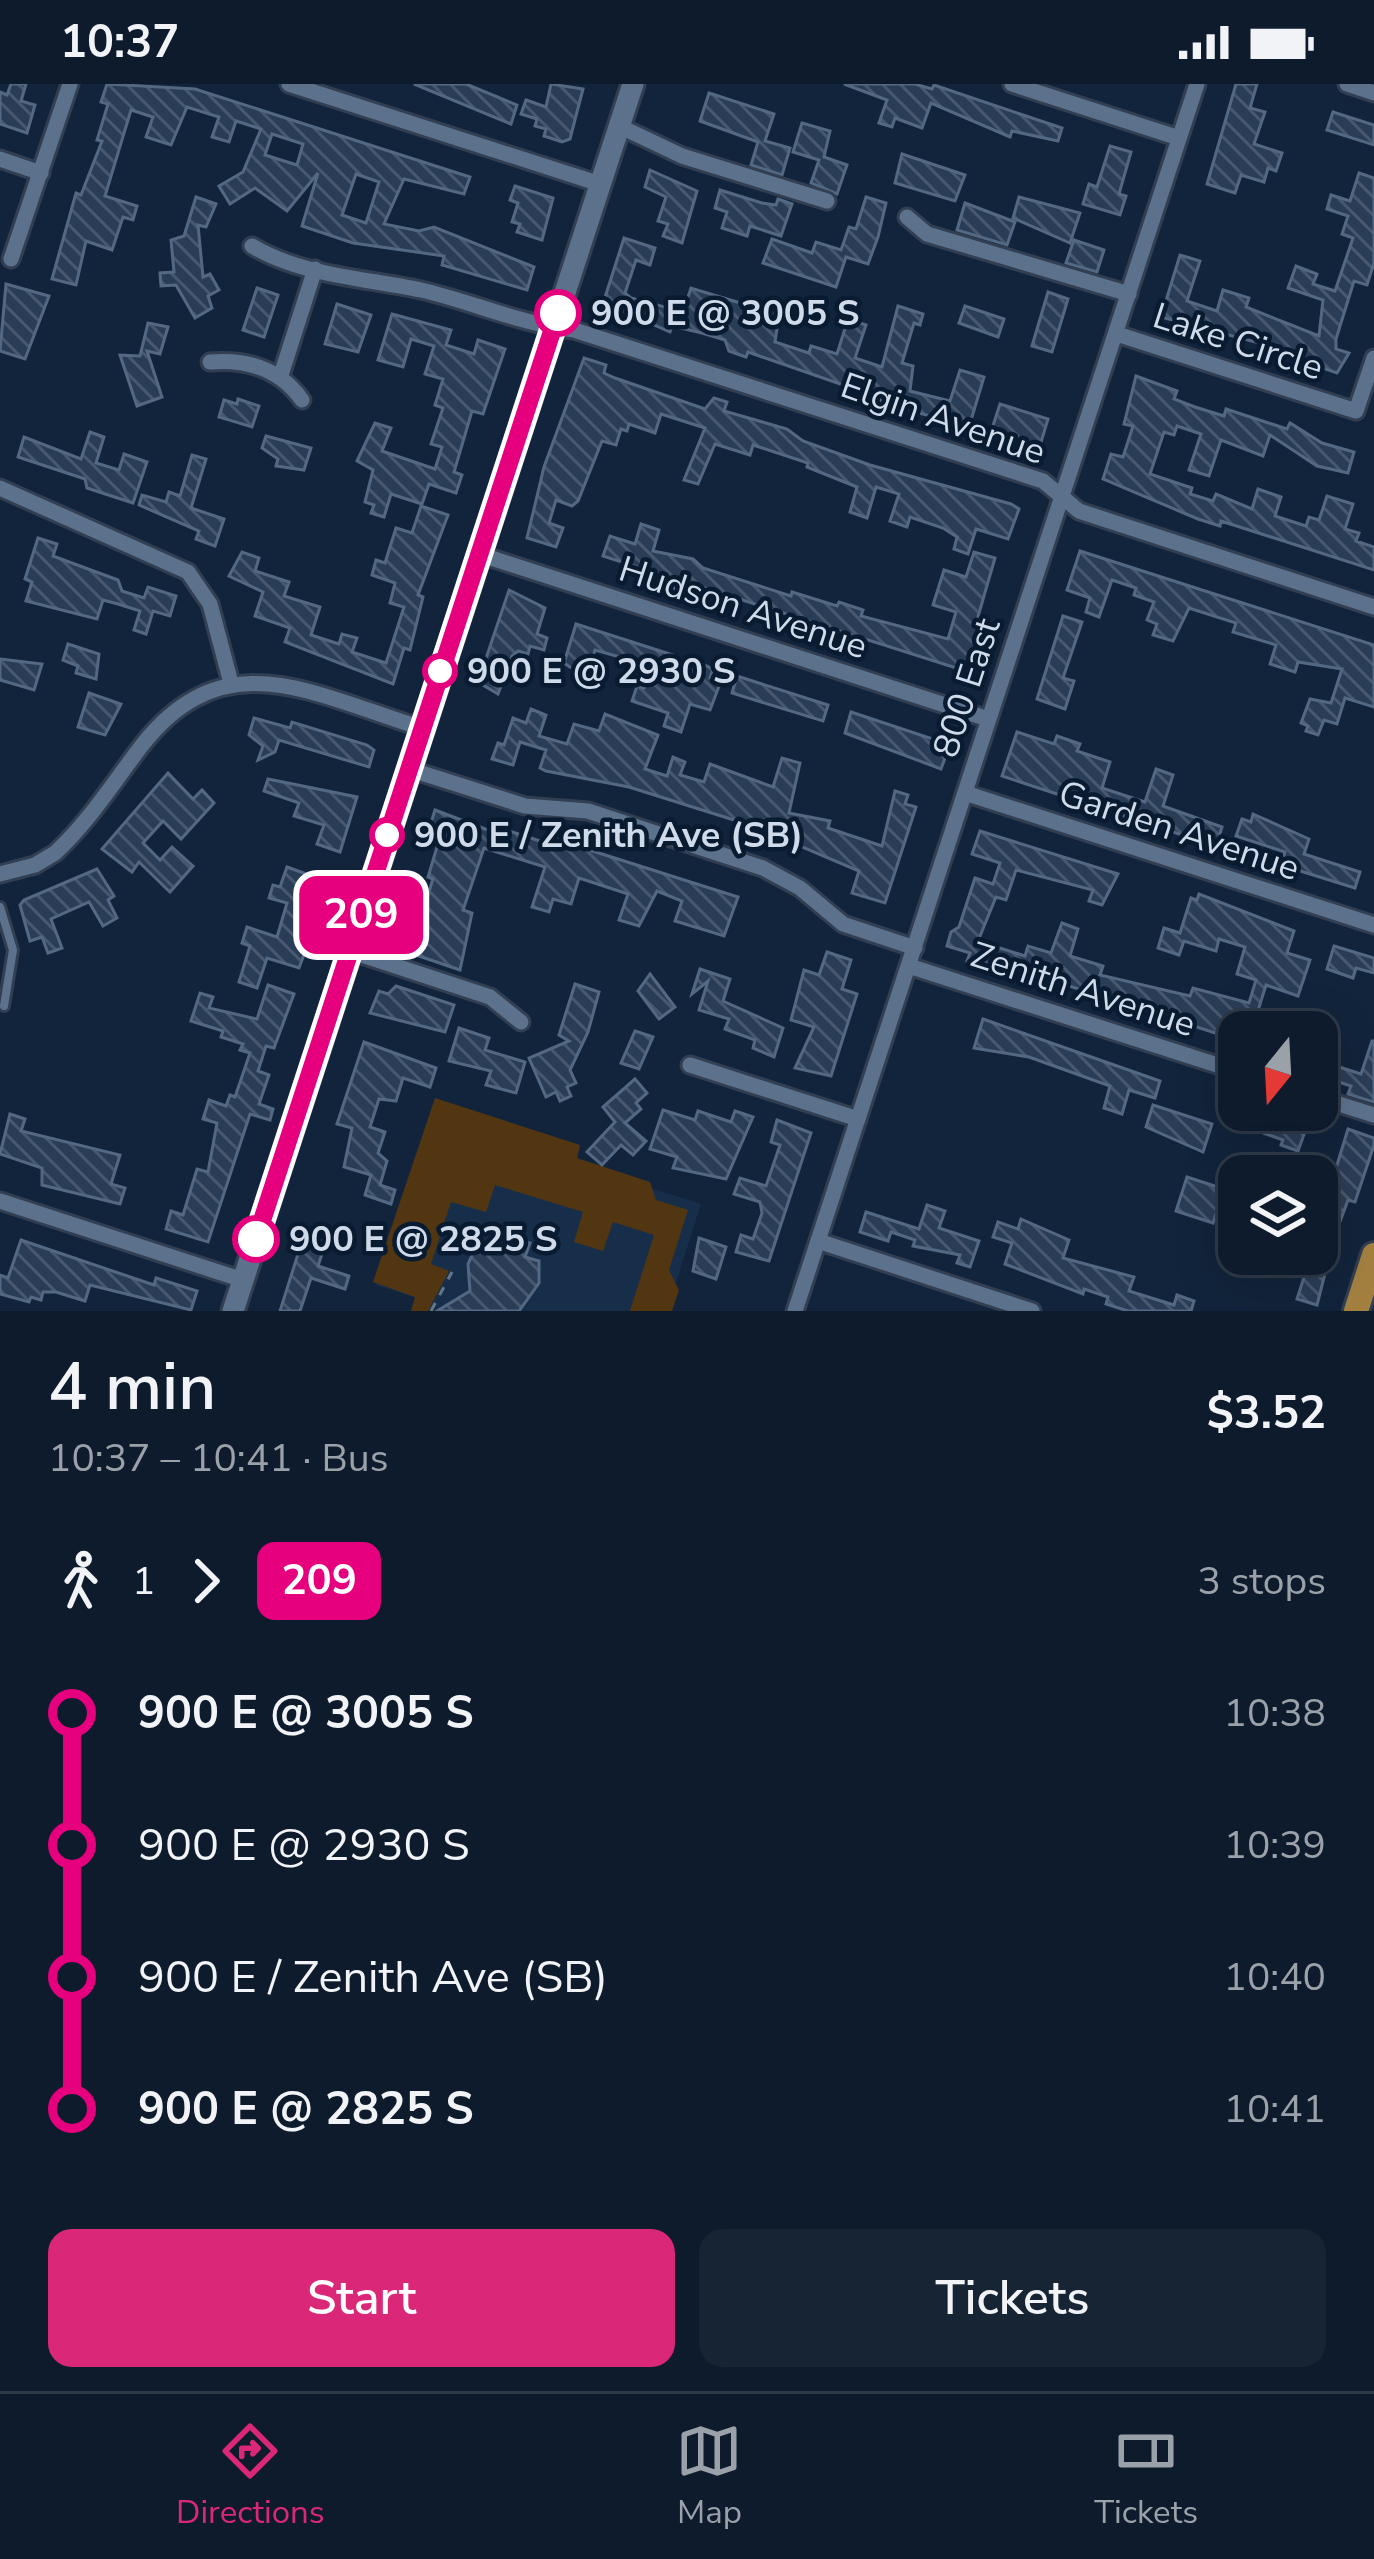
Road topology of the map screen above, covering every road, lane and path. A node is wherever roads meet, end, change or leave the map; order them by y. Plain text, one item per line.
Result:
1 (70, 84) edge
2 (289, 84) edge
3 (633, 84) edge
4 (1012, 84) edge
5 (1197, 84) edge
6 (1347, 84) edge
7 (1374, 93) edge
8 (619, 126) junction
9 (1179, 138) junction
10 (0, 159) edge
11 (41, 172) junction
12 (600, 184) junction
13 (827, 201) dead end
14 (908, 218) dead end
15 (252, 247) dead end
16 (6, 263) edge
17 (315, 269) junction
18 (1129, 294) junction
19 (553, 328) junction
20 (1117, 334) junction
21 (1374, 358) edge
22 (210, 362) dead end
23 (281, 375) junction
24 (302, 400) dead end
25 (0, 488) edge
26 (1061, 496) junction
27 (479, 554) junction
28 (1374, 607) edge
29 (231, 683) junction
30 (988, 719) junction
31 (422, 728) junction
32 (409, 769) junction
33 (965, 793) junction
34 (0, 874) edge
35 (0, 907) edge
36 (1374, 925) edge
37 (914, 949) junction
38 (350, 951) junction
39 (909, 966) junction
40 (4, 1006) dead end
41 (521, 1022) dead end
42 (690, 1065) dead end
43 (1218, 1065) edge
44 (1338, 1104) edge
45 (1374, 1115) edge
46 (858, 1119) junction
47 (0, 1201) edge
48 (818, 1241) junction
49 (1374, 1255) edge
50 (452, 1272) dead end
51 (243, 1280) junction
52 (233, 1311) edge
53 (431, 1311) edge
54 (795, 1311) edge
55 (1032, 1311) edge
56 (1356, 1311) edge

1 - 11 street
2 - 12 street
3 - 8 street
4 - 9 street
5 - 9 street, 800 East
6 - 7 street
8 - 12 street
8 - 13 street
9 - 18 street, 800 East
10 - 11 street
11 - 16 street
12 - 19 street
14 - 18 street
15 - 17 street, Elgin Avenue
17 - 19 street, Elgin Avenue
17 - 23 street
18 - 20 street, 800 East
19 - 26 street, Elgin Avenue
19 - 27 street
20 - 21 street, Lake Circle
20 - 26 street, 800 East
22 - 23 street
23 - 24 street
25 - 29 street
26 - 28 street, Elgin Avenue
26 - 30 street, 800 East
27 - 30 street, Hudson Avenue
27 - 31 street
29 - 31 street
29 - 34 street
30 - 33 street, 800 East
31 - 32 street
32 - 37 street
32 - 38 street
33 - 36 street, Garden Avenue
33 - 37 street, 800 East
35 - 40 lane
37 - 39 street, 800 East
38 - 41 street
38 - 51 street
39 - 43 street, Zenith Avenue
39 - 46 street, 800 East
42 - 46 street
44 - 45 street
46 - 48 street, 800 East
47 - 51 street
48 - 54 street, 800 East
48 - 55 street
49 - 56 main road
50 - 53 path
51 - 52 street

